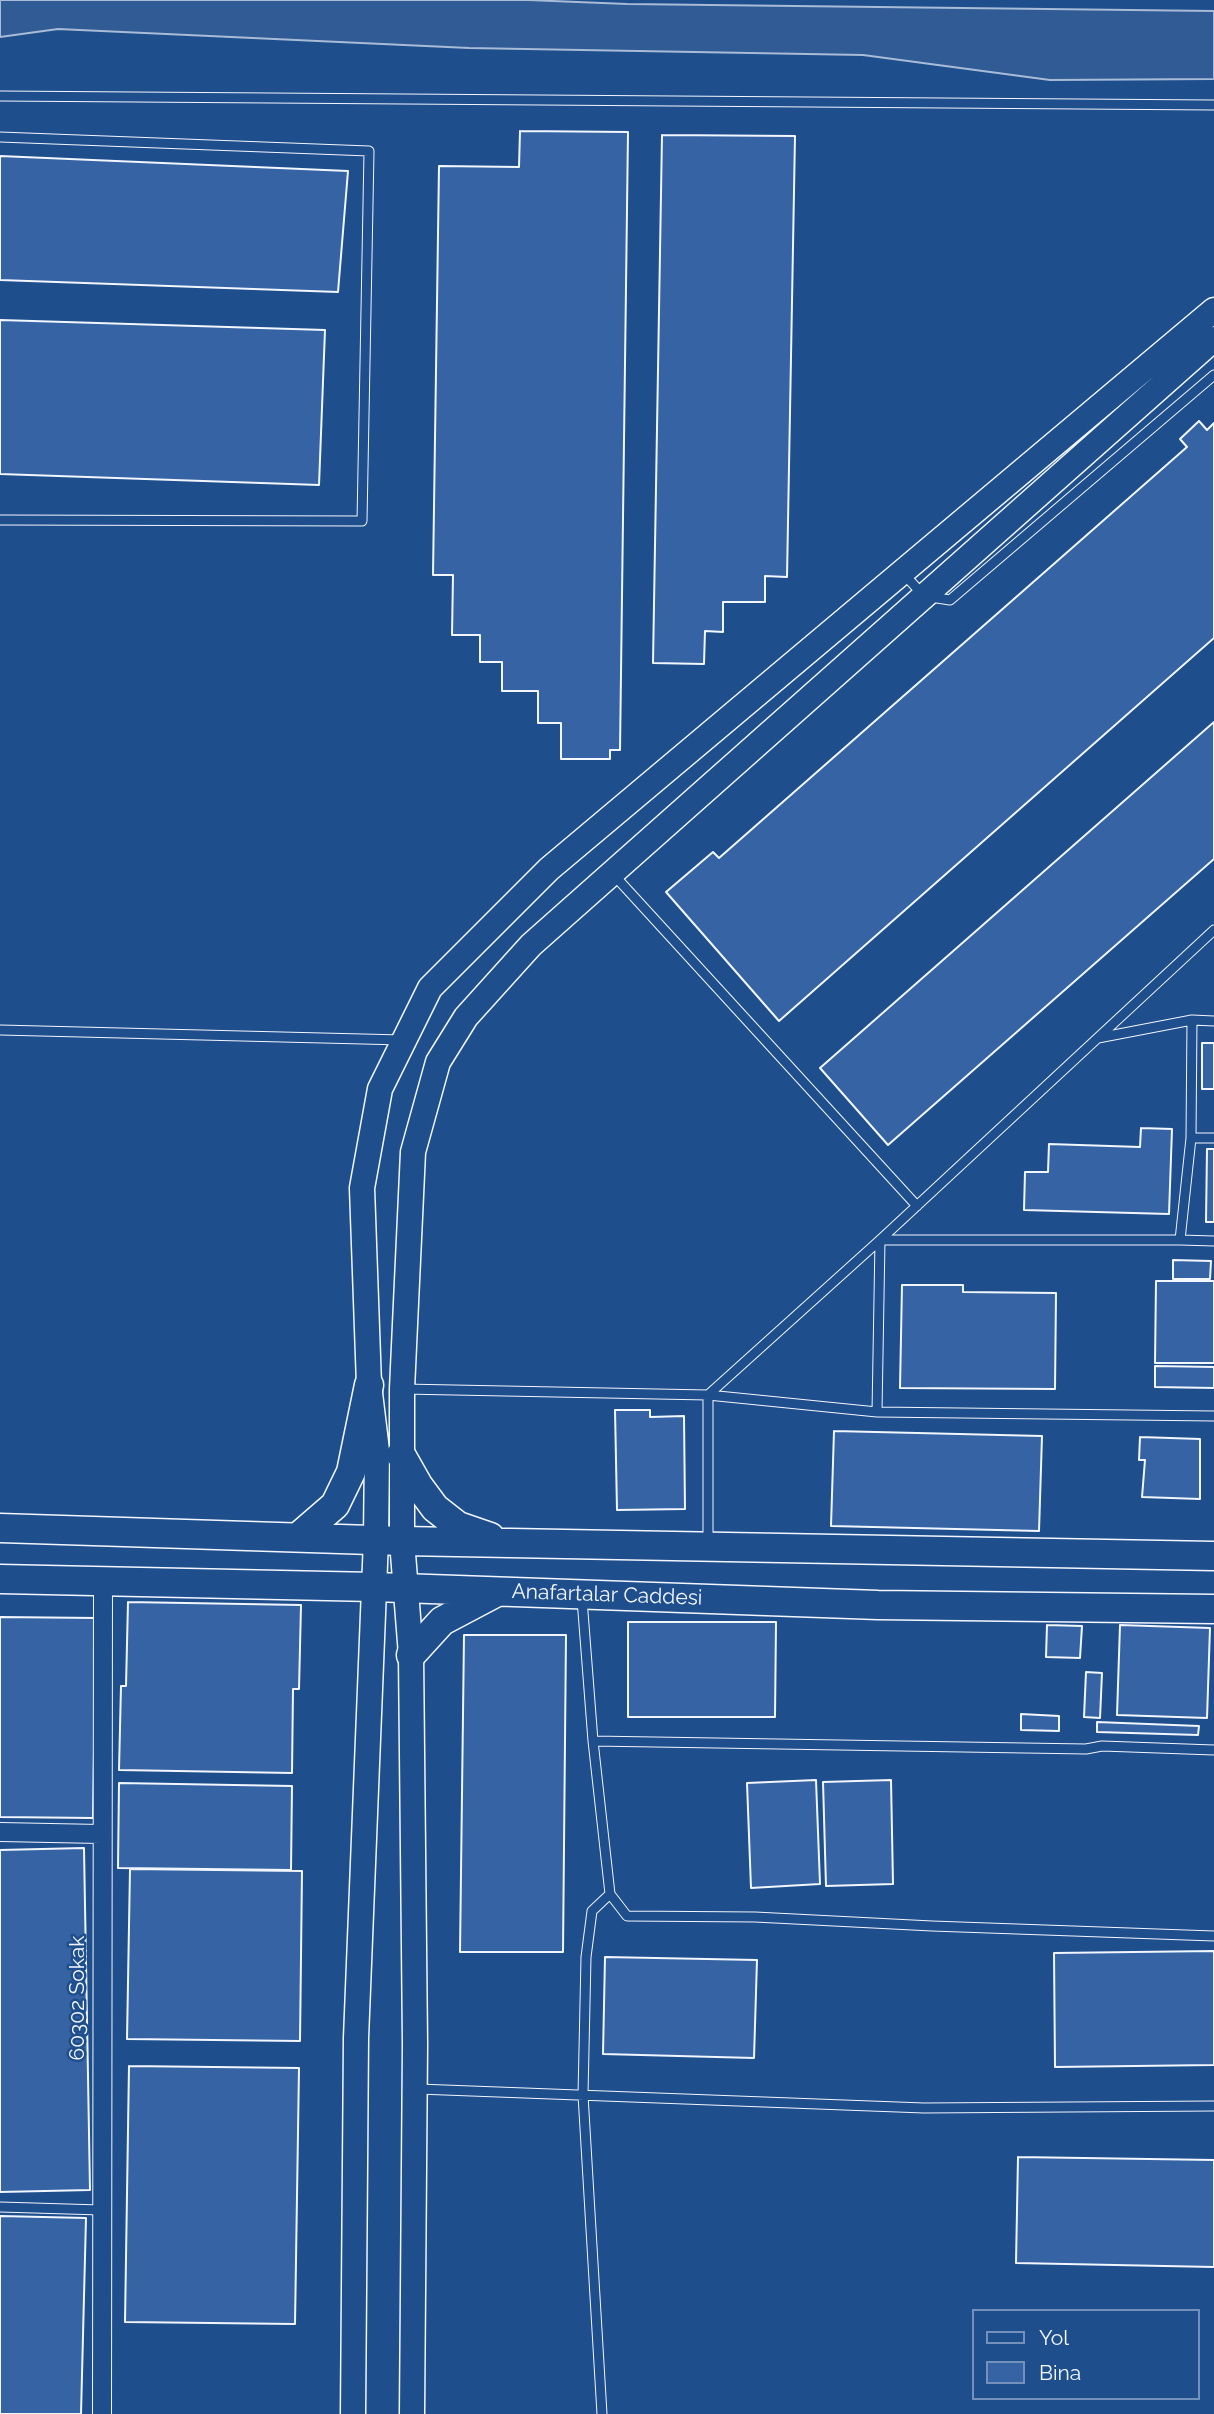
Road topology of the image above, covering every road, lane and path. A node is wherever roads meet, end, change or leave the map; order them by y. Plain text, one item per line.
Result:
1 (0, 96) edge
2 (1214, 105) edge
3 (0, 137) edge
4 (1211, 322) edge
5 (1214, 375) edge
6 (0, 520) edge
7 (902, 572) junction
8 (924, 596) junction
9 (612, 873) junction
10 (1214, 930) edge
11 (1192, 1020) junction
12 (1214, 1021) edge
13 (0, 1030) edge
14 (1098, 1038) junction
15 (404, 1040) junction
16 (1191, 1138) junction
17 (1214, 1138) edge
18 (916, 1206) junction
19 (880, 1240) junction
20 (1180, 1240) junction
21 (1214, 1241) edge
22 (369, 1385) junction
23 (402, 1389) junction
24 (708, 1395) junction
25 (877, 1412) junction
26 (1214, 1416) edge
27 (401, 1455) junction
28 (0, 1528) edge
29 (298, 1537) junction
30 (389, 1540) junction
31 (509, 1544) junction
32 (708, 1548) junction
33 (1214, 1556) edge
34 (0, 1579) edge
35 (103, 1581) junction
36 (374, 1587) junction
37 (407, 1589) junction
38 (499, 1591) junction
39 (581, 1594) junction
40 (1214, 1609) edge
41 (411, 1655) junction
42 (593, 1741) junction
43 (1214, 1750) edge
44 (0, 1832) edge
45 (101, 1834) junction
46 (610, 1894) junction
47 (1214, 1936) edge
48 (415, 2088) junction
49 (583, 2095) junction
50 (1214, 2106) edge
51 (0, 2207) edge
52 (101, 2210) junction
53 (102, 2414) edge
54 (354, 2414) edge
55 (412, 2414) edge
56 (602, 2414) edge

1 - 2 lane
3 - 6 lane
4 - 7 main road
4 - 8 main road
5 - 8 lane
7 - 8 lane
7 - 15 main road
8 - 9 main road
9 - 18 lane
9 - 23 main road
10 - 14 lane
11 - 12 lane
11 - 14 lane
11 - 16 lane
13 - 15 lane
14 - 18 lane
15 - 22 main road
16 - 17 lane
16 - 20 lane
18 - 19 lane
19 - 20 lane
19 - 24 lane
19 - 25 lane
20 - 21 lane
22 - 29 main road
22 - 30 main road
23 - 24 lane
23 - 27 main road
24 - 25 lane
24 - 32 lane
25 - 26 lane
27 - 30 main road
27 - 31 main road
28 - 29 main road
29 - 30 main road
30 - 31 main road
30 - 36 main road
30 - 37 main road
31 - 32 main road
32 - 33 main road
34 - 35 main road, Anafartalar Caddesi
35 - 36 main road, Anafartalar Caddesi
35 - 45 street, 60302 Sokak
36 - 37 main road, Anafartalar Caddesi
36 - 54 main road
37 - 38 main road, Anafartalar Caddesi
37 - 41 main road
38 - 39 main road, Anafartalar Caddesi
38 - 41 main road
39 - 40 main road, Anafartalar Caddesi
39 - 42 lane
41 - 48 main road
42 - 43 lane
42 - 46 lane
44 - 45 street
45 - 52 street, 60302 Sokak
46 - 47 lane
46 - 49 lane
48 - 49 lane
48 - 55 main road
49 - 50 lane
49 - 56 lane
51 - 52 lane
52 - 53 street, 60302 Sokak

